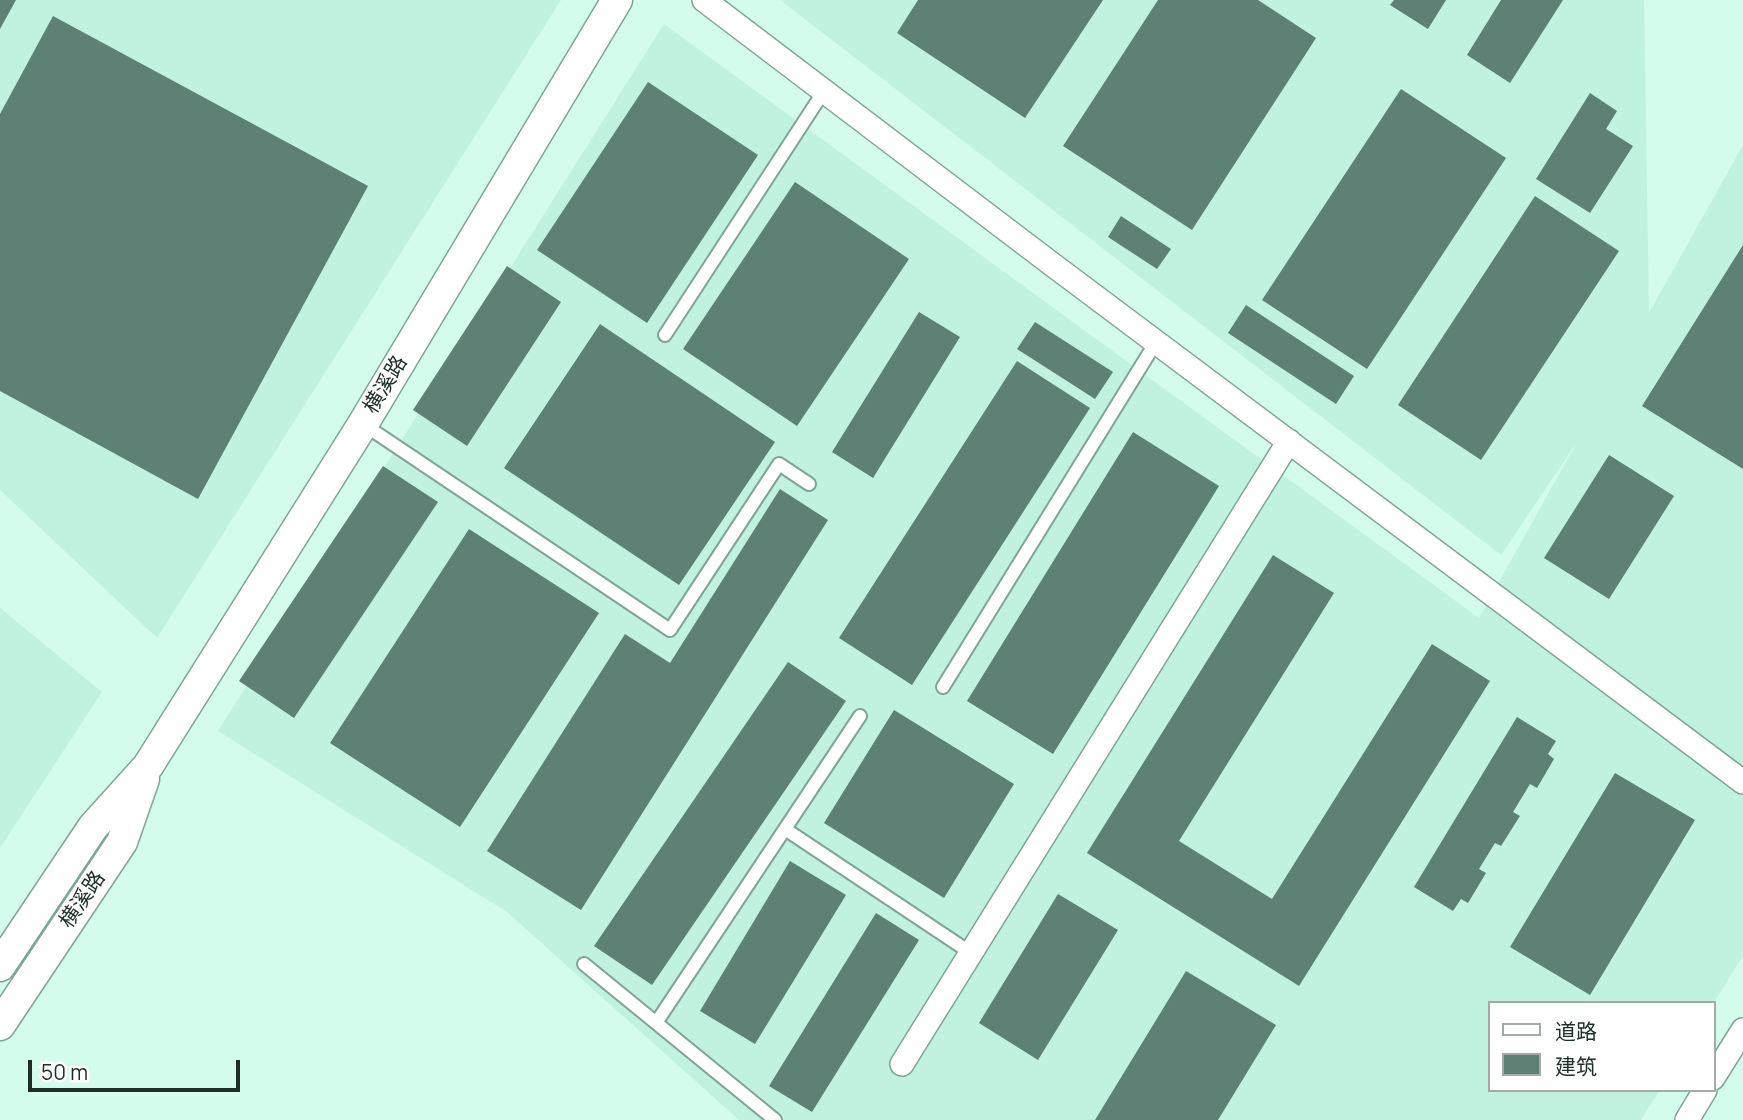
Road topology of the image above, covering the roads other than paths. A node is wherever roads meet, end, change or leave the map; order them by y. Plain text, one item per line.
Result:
1 (617, 0) edge
2 (704, 0) edge
3 (824, 91) junction
4 (665, 335) dead end
5 (1156, 342) junction
6 (363, 424) junction
7 (1289, 441) junction
8 (809, 484) dead end
9 (943, 687) dead end
10 (860, 716) dead end
11 (148, 766) junction
12 (1743, 782) edge
13 (785, 829) junction
14 (971, 953) junction
15 (584, 964) dead end
16 (0, 967) edge
17 (656, 1023) junction
18 (0, 1025) edge
19 (1743, 1030) edge
20 (902, 1063) dead end
21 (1715, 1075) edge
22 (1704, 1092) edge
23 (775, 1120) edge
24 (1687, 1120) edge

1 - 6 street, 横溪路
2 - 3 street
3 - 4 lane
3 - 5 street
5 - 7 street
5 - 9 lane
6 - 8 lane
6 - 11 street, 横溪路
7 - 12 street
7 - 14 street
10 - 13 lane
11 - 16 street, 横溪路
11 - 18 street, 横溪路
13 - 14 lane
13 - 17 lane
14 - 20 street
15 - 17 lane
17 - 23 lane
19 - 21 street
22 - 24 street

